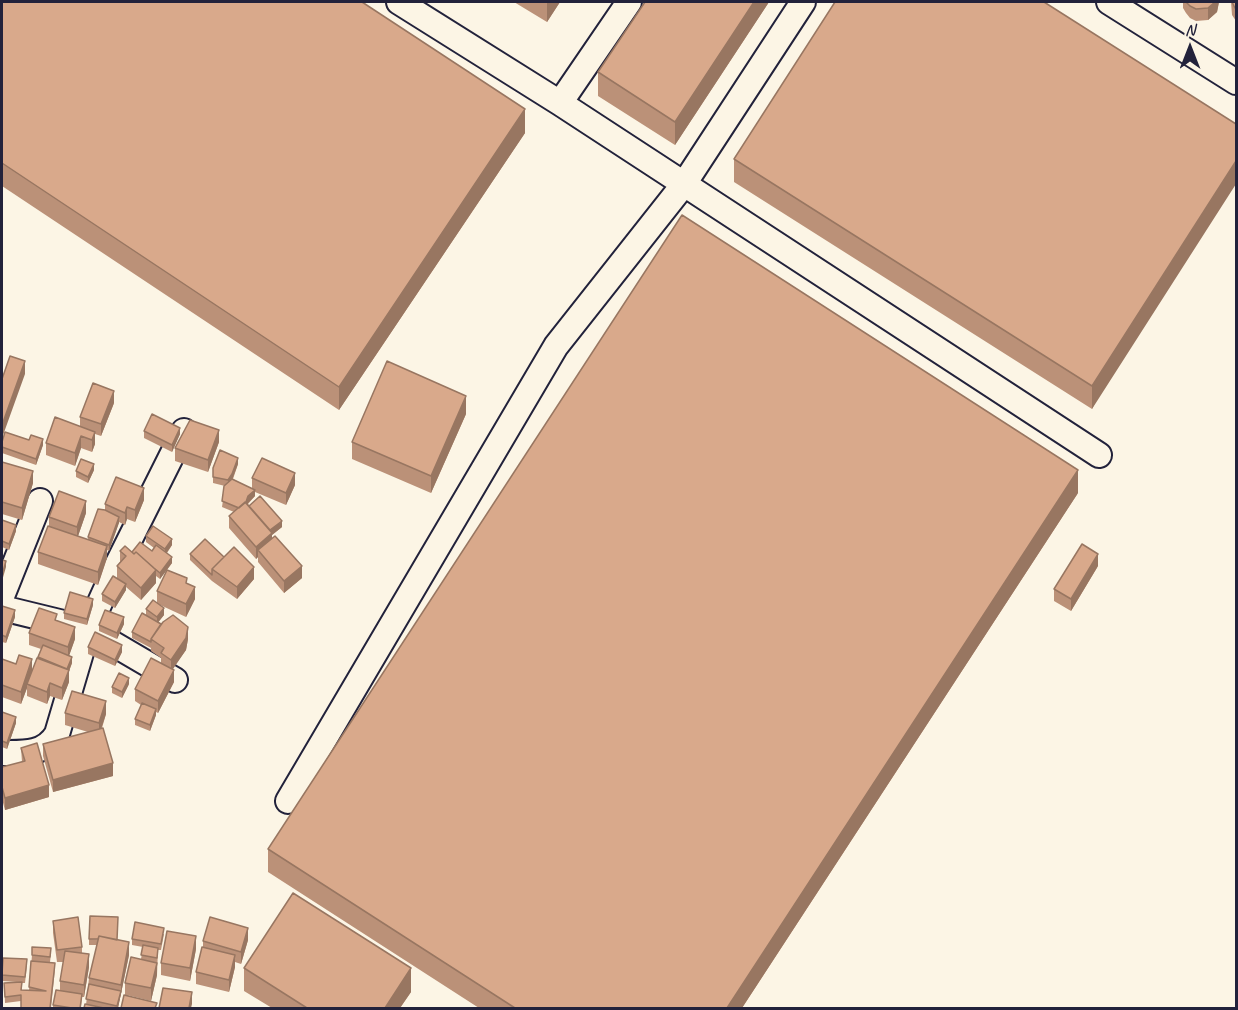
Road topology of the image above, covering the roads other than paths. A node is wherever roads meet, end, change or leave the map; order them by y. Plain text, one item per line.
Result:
1 (399, 2) edge
2 (629, 2) edge
3 (803, 2) edge
4 (1109, 2) edge
5 (1236, 82) edge
6 (560, 103) junction
7 (684, 184) junction
8 (184, 431) edge
9 (1099, 455) dead end
10 (40, 501) dead end
11 (2, 597) edge
12 (2, 608) edge
13 (88, 629) junction
14 (175, 680) edge
15 (2, 753) edge
16 (288, 801) dead end

1 - 6 street
2 - 6 street
3 - 7 street
4 - 5 street
6 - 7 street
7 - 9 street
7 - 16 street
8 - 13 street
10 - 11 street
12 - 13 street
13 - 14 street
13 - 15 street

